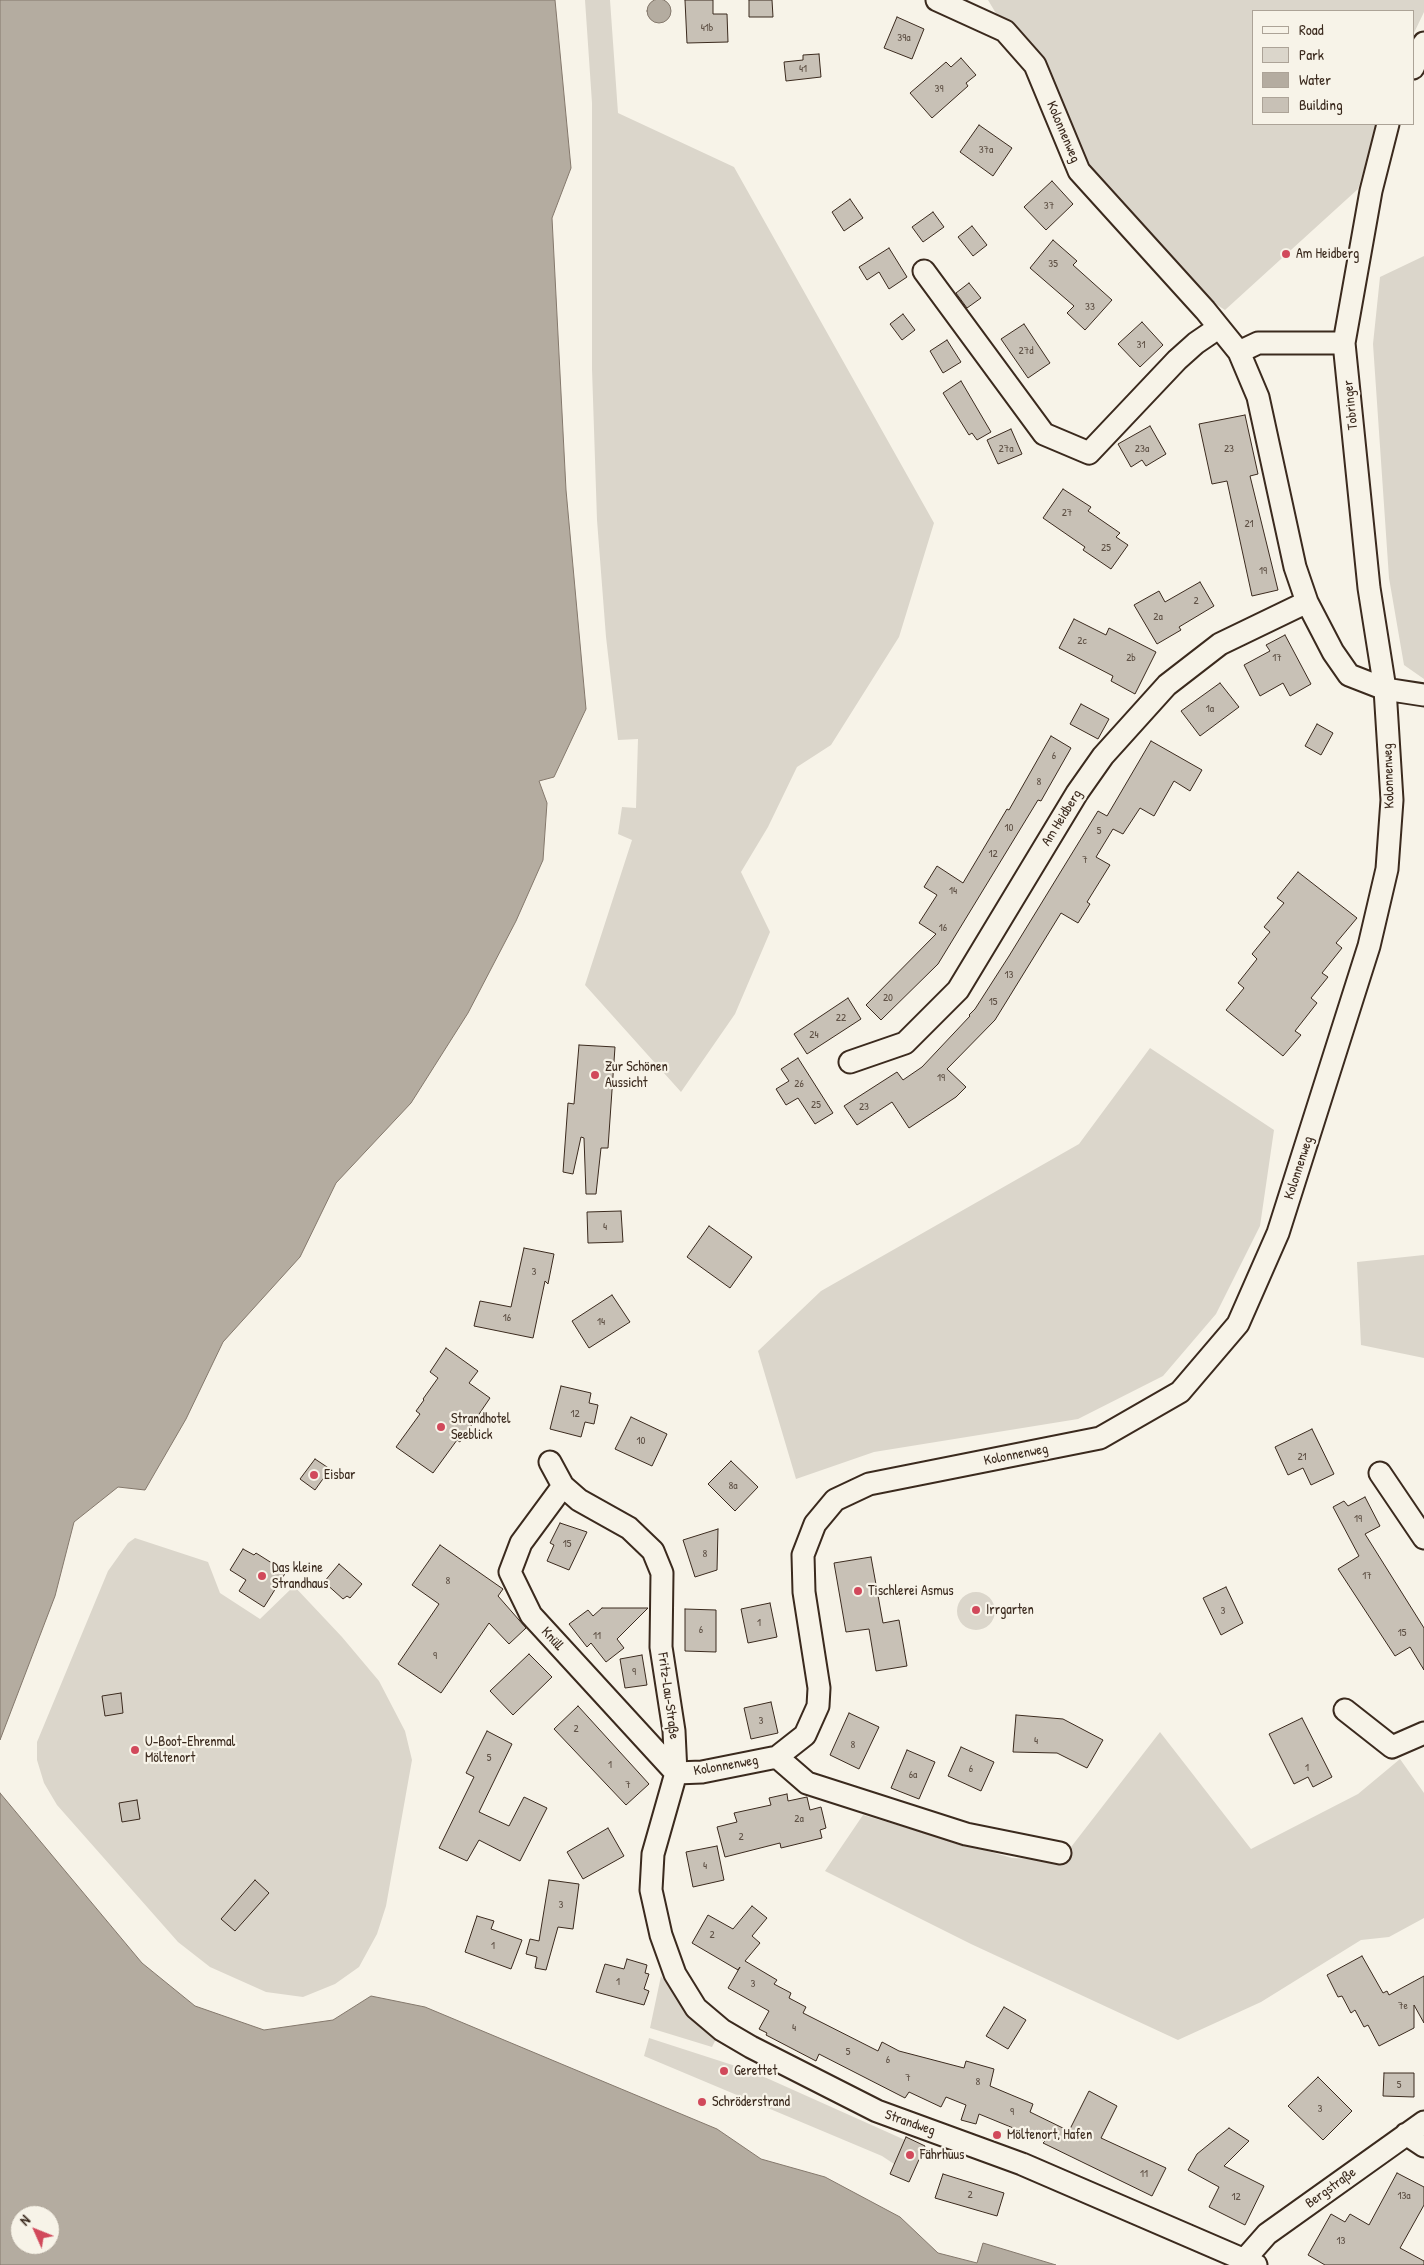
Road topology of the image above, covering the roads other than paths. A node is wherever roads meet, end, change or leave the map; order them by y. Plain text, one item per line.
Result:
1 (937, 0) edge
2 (1424, 43) edge
3 (1414, 66) edge
4 (1388, 125) edge
5 (924, 271) dead end
6 (1218, 328) junction
7 (1344, 343) junction
8 (1239, 352) junction
9 (1307, 602) junction
10 (1384, 689) junction
11 (1424, 695) edge
12 (850, 1062) dead end
13 (550, 1462) dead end
14 (1380, 1472) dead end
15 (563, 1486) junction
16 (1424, 1538) edge
17 (1345, 1710) dead end
18 (1424, 1734) edge
19 (776, 1757) junction
20 (676, 1773) junction
21 (1060, 1853) dead end
22 (675, 1974) joint
23 (1424, 2122) edge
24 (1406, 2134) junction
25 (1424, 2146) edge
26 (1250, 2262) edge

1 - 6 street, Kolonnenweg
2 - 3 street
4 - 7 street, Tobringer
5 - 6 street
6 - 8 street, Kolonnenweg
7 - 8 street
7 - 10 street, Tobringer
8 - 9 street, Kolonnenweg
9 - 10 street, Kolonnenweg
9 - 12 street, Am Heidberg
10 - 11 street
10 - 19 street, Kolonnenweg
13 - 15 street, Fritz-Lau-Straße
14 - 16 street
15 - 20 street, Fritz-Lau-Straße
15 - 20 street, Knüll
17 - 18 street
19 - 20 street, Kolonnenweg
19 - 21 street, Kolonnenweg
20 - 22 street, Fritz-Lau-Straße
22 - 26 street, Strandweg
23 - 24 street, Bergstraße
24 - 25 street
24 - 26 street, Bergstraße

